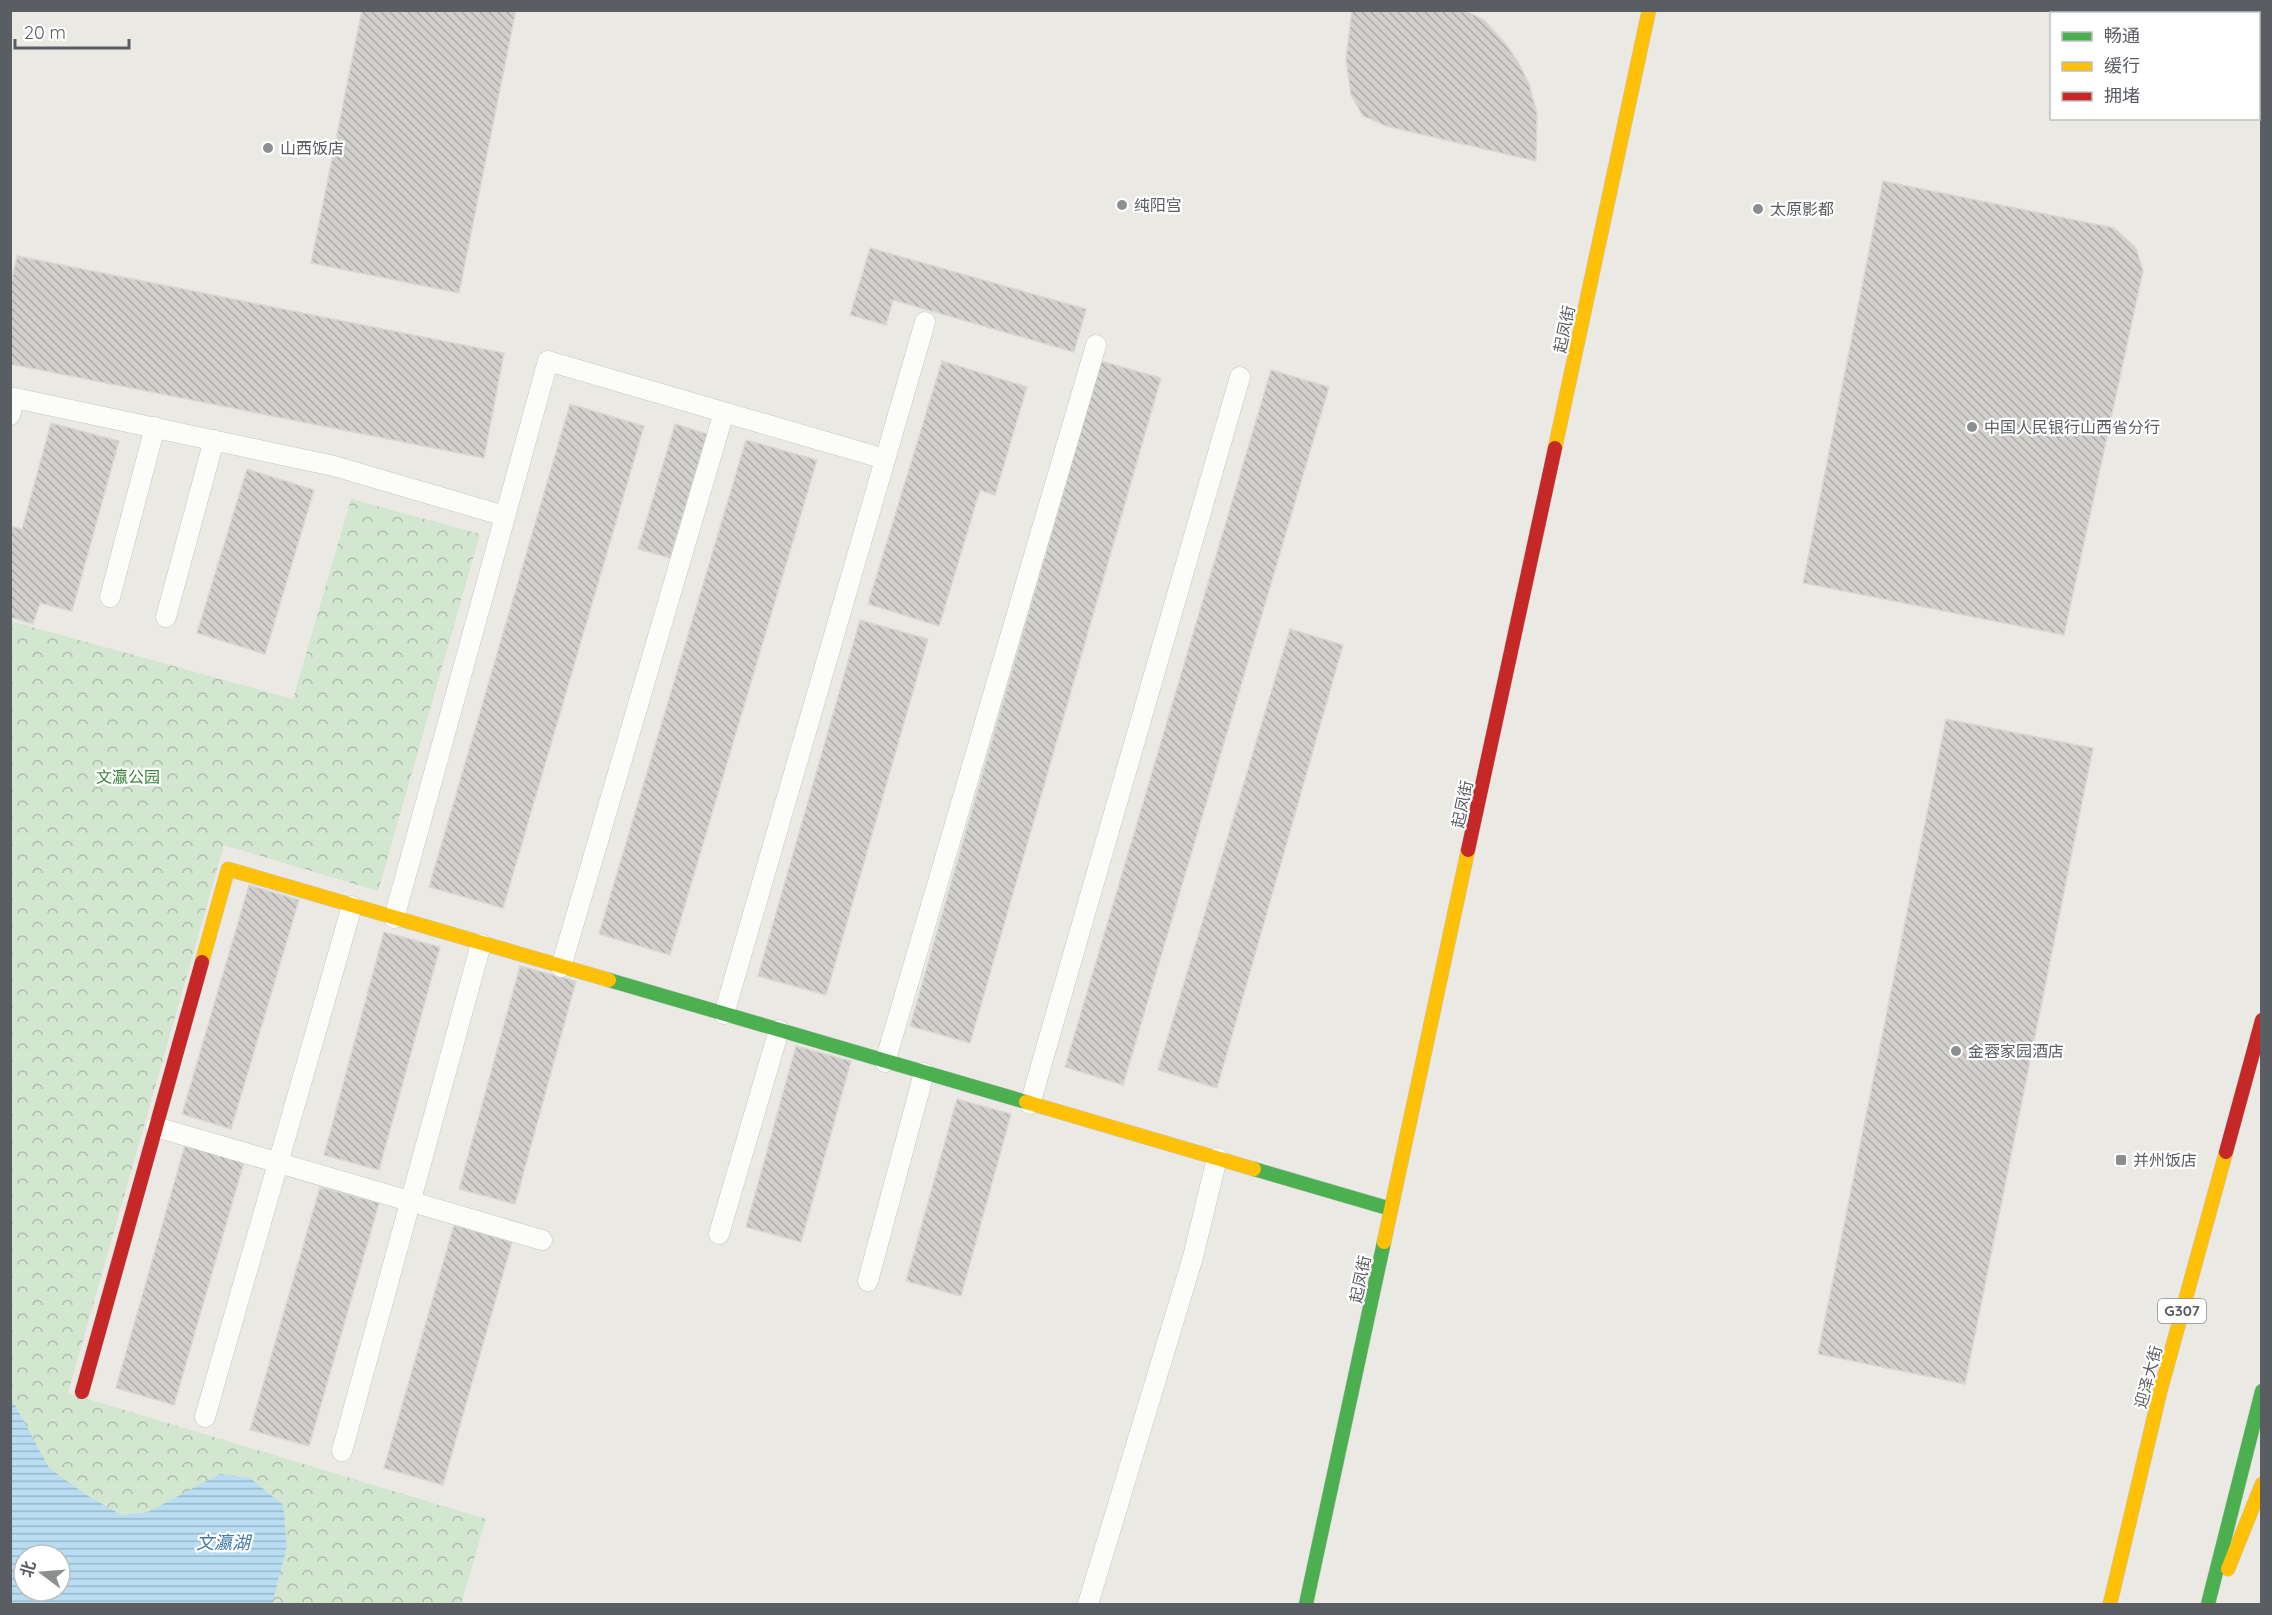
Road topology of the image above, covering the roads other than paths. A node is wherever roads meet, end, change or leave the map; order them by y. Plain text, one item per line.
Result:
1 (1649, 10) edge
2 (925, 321) dead end
3 (1096, 345) dead end
4 (1240, 376) dead end
5 (723, 412) junction
6 (10, 416) edge
7 (155, 428) junction
8 (214, 440) junction
9 (885, 459) junction
10 (505, 516) junction
11 (110, 597) dead end
12 (166, 617) dead end
13 (352, 906) junction
14 (394, 918) junction
15 (481, 944) junction
16 (561, 967) junction
17 (724, 1014) junction
18 (2262, 1020) edge
19 (779, 1030) junction
20 (885, 1062) junction
21 (924, 1073) junction
22 (1030, 1104) junction
23 (156, 1127) junction
24 (1217, 1158) junction
25 (278, 1163) junction
26 (410, 1202) junction
27 (1391, 1209) junction
28 (719, 1234) dead end
29 (542, 1240) dead end
30 (868, 1281) dead end
31 (2262, 1391) edge
32 (82, 1392) dead end
33 (206, 1417) dead end
34 (342, 1451) dead end
35 (2262, 1484) edge
36 (1088, 1605) edge
37 (1306, 1605) edge
38 (2110, 1605) edge
39 (2208, 1605) edge
40 (2214, 1605) edge

1 - 27 main road, 起凤街
2 - 9 lane
3 - 20 lane
4 - 22 lane
5 - 9 lane
5 - 10 lane
5 - 16 lane
6 - 7 lane
7 - 8 lane
7 - 11 lane
8 - 10 lane
8 - 12 lane
9 - 17 lane
10 - 14 lane
13 - 14 main road
13 - 23 main road
13 - 25 lane
14 - 15 main road
15 - 16 main road
15 - 26 lane
16 - 17 main road
17 - 19 main road
18 - 38 main road, 迎泽大街 / G307
19 - 20 main road
19 - 28 lane
20 - 21 main road
21 - 22 main road
21 - 30 lane
22 - 24 main road
23 - 25 lane
23 - 32 main road
24 - 27 main road
24 - 36 lane
25 - 26 lane
25 - 33 lane
26 - 29 lane
26 - 34 lane
27 - 37 main road, 起凤街
31 - 39 main road
35 - 40 main road

